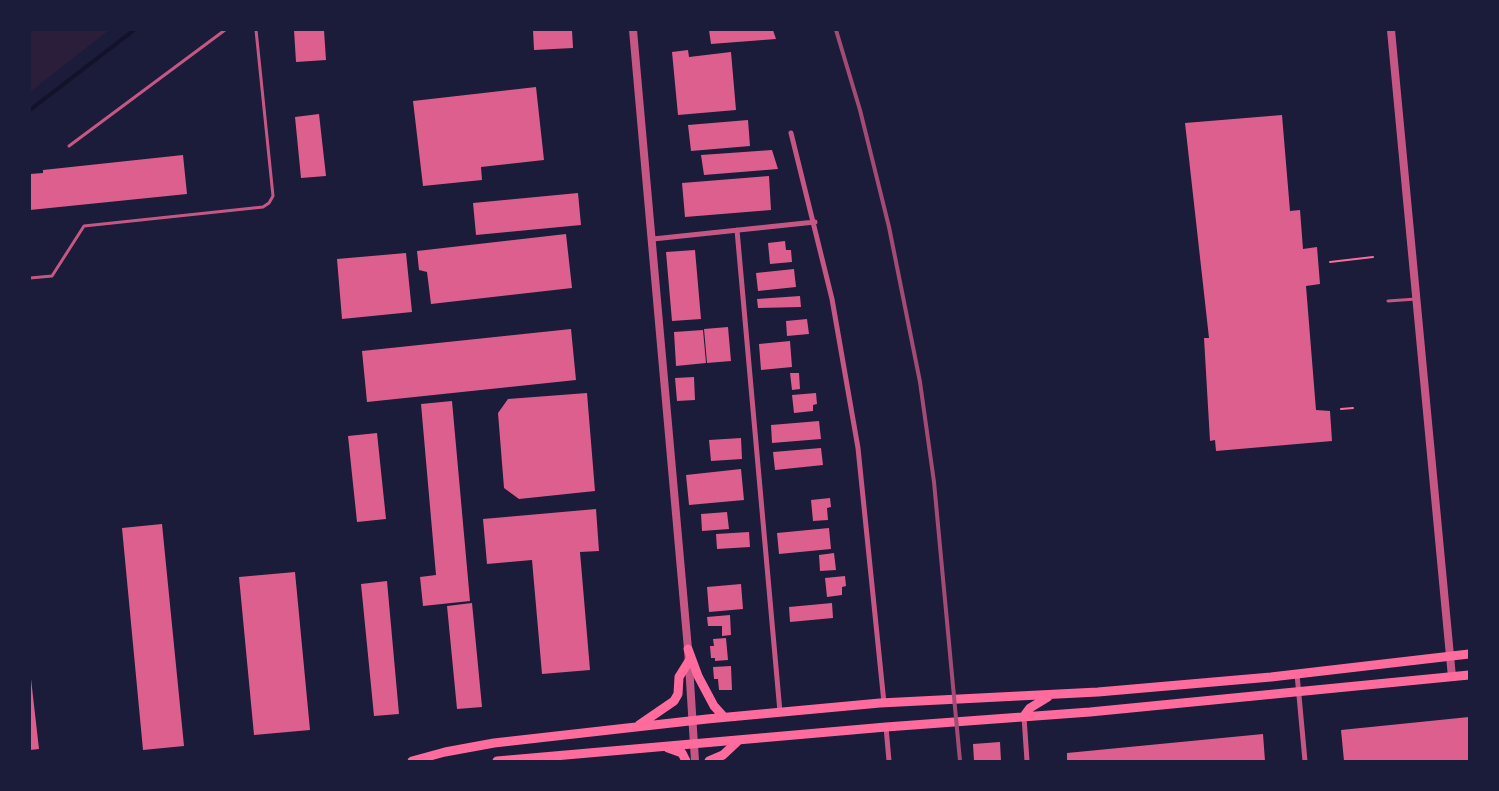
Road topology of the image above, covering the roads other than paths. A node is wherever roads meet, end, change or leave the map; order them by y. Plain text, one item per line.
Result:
1 (225, 30) edge
2 (256, 30) edge
3 (633, 30) edge
4 (1392, 30) edge
5 (791, 133) dead end
6 (69, 146) dead end
7 (815, 222) junction
8 (737, 230) junction
9 (653, 239) junction
10 (30, 278) edge
11 (1416, 299) junction
12 (1388, 301) dead end
13 (688, 649) junction
14 (1469, 654) edge
15 (1451, 656) junction
16 (689, 661) junction
17 (1297, 674) junction
18 (1469, 675) edge
19 (1452, 677) junction
20 (1298, 693) junction
21 (1051, 696) junction
22 (884, 703) junction
23 (780, 712) junction
24 (1024, 716) junction
25 (724, 717) junction
26 (693, 720) junction
27 (634, 727) junction
28 (886, 727) junction
29 (739, 740) junction
30 (694, 745) junction
31 (655, 747) junction
32 (412, 761) edge
33 (497, 761) edge
34 (686, 761) edge
35 (695, 761) edge
36 (709, 761) edge
37 (890, 761) edge
38 (1027, 761) edge
39 (1305, 761) edge

1 - 6 lane
2 - 10 lane
3 - 9 street
4 - 11 street
5 - 7 street
7 - 8 street
7 - 22 street
8 - 9 street
8 - 23 street
9 - 13 street
11 - 12 lane
11 - 15 street
13 - 16 street
13 - 25 main road
14 - 15 main road
15 - 17 main road
15 - 19 street
16 - 26 street
16 - 27 main road
17 - 20 street
17 - 21 main road
18 - 19 main road
19 - 20 main road
20 - 24 main road
20 - 39 street
21 - 22 main road
21 - 24 main road
22 - 23 main road
23 - 25 main road
24 - 28 main road
24 - 38 street
25 - 26 main road
26 - 27 main road
26 - 30 street
27 - 32 main road
28 - 29 main road
28 - 37 street
29 - 30 main road
29 - 36 main road
30 - 31 main road
30 - 35 street
31 - 33 main road
31 - 34 main road

